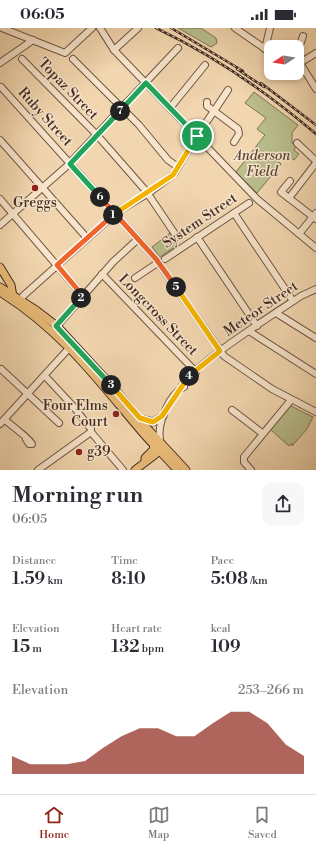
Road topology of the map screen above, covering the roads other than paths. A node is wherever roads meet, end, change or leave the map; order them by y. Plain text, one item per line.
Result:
1 (2, 28) edge
2 (92, 28) edge
3 (100, 28) edge
4 (138, 28) edge
5 (235, 28) edge
6 (270, 28) edge
7 (303, 36) dead end
8 (33, 40) junction
9 (267, 40) edge
10 (302, 40) edge
11 (178, 48) dead end
12 (264, 48) edge
13 (114, 50) junction
14 (316, 52) edge
15 (22, 59) dead end
16 (73, 59) dead end
17 (0, 63) edge
18 (205, 65) dead end
19 (314, 80) edge
20 (146, 83) junction
21 (1, 87) dead end
22 (316, 89) edge
23 (228, 90) dead end
24 (207, 102) dead end
25 (122, 108) junction
26 (170, 108) junction
27 (214, 111) junction
28 (96, 136) junction
29 (197, 136) junction
30 (0, 140) edge
31 (234, 142) dead end
32 (297, 144) dead end
33 (316, 162) edge
34 (70, 164) junction
35 (178, 167) junction
36 (290, 180) dead end
37 (42, 189) junction
38 (148, 193) junction
39 (289, 198) junction
40 (0, 199) edge
41 (248, 203) dead end
42 (234, 213) junction
43 (13, 214) junction
44 (115, 214) junction
45 (315, 216) edge
46 (0, 225) edge
47 (299, 234) junction
48 (197, 237) junction
49 (87, 238) junction
50 (177, 238) dead end
51 (138, 239) junction
52 (316, 248) edge
53 (162, 261) junction
54 (57, 265) junction
55 (0, 267) edge
56 (102, 274) junction
57 (135, 278) dead end
58 (0, 287) edge
59 (316, 289) edge
60 (0, 292) edge
61 (12, 294) junction
62 (83, 296) junction
63 (293, 301) junction
64 (19, 302) junction
65 (276, 313) junction
66 (56, 326) junction
67 (257, 326) junction
68 (249, 331) junction
69 (316, 338) edge
70 (72, 346) junction
71 (220, 351) junction
72 (1, 369) dead end
73 (196, 372) junction
74 (316, 374) edge
75 (44, 376) junction
76 (28, 394) junction
77 (290, 400) junction
78 (232, 410) dead end
79 (316, 412) edge
80 (162, 416) junction
81 (140, 418) junction
82 (2, 422) edge
83 (60, 423) dead end
84 (91, 432) junction
85 (262, 433) junction
86 (26, 439) dead end
87 (158, 441) junction
88 (38, 470) edge
89 (123, 470) edge
90 (135, 470) edge
91 (177, 470) edge
92 (186, 470) edge
93 (250, 470) edge

1 - 8 street
2 - 8 street
3 - 13 street
4 - 13 street
5 - 12 street
6 - 9 street
7 - 10 street
8 - 17 street
11 - 20 street
13 - 20 street
14 - 19 street
15 - 28 street, Topaz Street
16 - 25 street
18 - 26 street
19 - 22 street
20 - 25 street
20 - 26 street
21 - 34 street, Ruby Street
23 - 27 street
24 - 27 street
25 - 28 street
25 - 35 street
26 - 29 street
27 - 29 street
27 - 31 street
28 - 34 street
28 - 38 street, Topaz Street
29 - 35 street
29 - 47 street
30 - 37 street
32 - 33 street
33 - 39 street
34 - 37 street
34 - 44 street, Ruby Street
35 - 38 street
36 - 39 street
37 - 43 street
37 - 49 street
38 - 44 street
38 - 50 street, Topaz Street
39 - 45 street
40 - 43 street
41 - 42 street, System Street
42 - 48 street, System Street
42 - 63 street
43 - 46 street
43 - 54 street
44 - 49 street
44 - 51 street, Ruby Street
45 - 47 street
47 - 52 street
48 - 53 street, System Street
48 - 67 street
49 - 54 street
51 - 53 street, Ruby Street
51 - 56 street
53 - 57 street, System Street
53 - 71 street, Ruby Street
54 - 62 street
54 - 64 street
55 - 61 main road
56 - 62 street
56 - 73 street, Longcross Street
58 - 61 main road
59 - 63 street, Meteor Street
60 - 64 main road
61 - 64 main road
62 - 66 street
63 - 65 street, Meteor Street
64 - 66 main road
64 - 70 main road
65 - 67 street, Meteor Street
65 - 69 street
66 - 70 main road
67 - 68 street, Meteor Street
68 - 71 street, Meteor Street
68 - 74 street
70 - 75 street
70 - 81 main road
70 - 87 main road
71 - 73 street, Meteor Street
71 - 77 street, Ruby Street
72 - 76 street
73 - 80 street, Meteor Street
75 - 76 street
75 - 84 street
76 - 82 street
76 - 83 street
77 - 79 street, Ruby Street
77 - 85 street
78 - 85 street
80 - 81 main road
80 - 87 street
81 - 87 main road
82 - 86 street
84 - 88 street
84 - 89 street
85 - 93 street
87 - 90 main road
87 - 91 main road
87 - 92 main road

